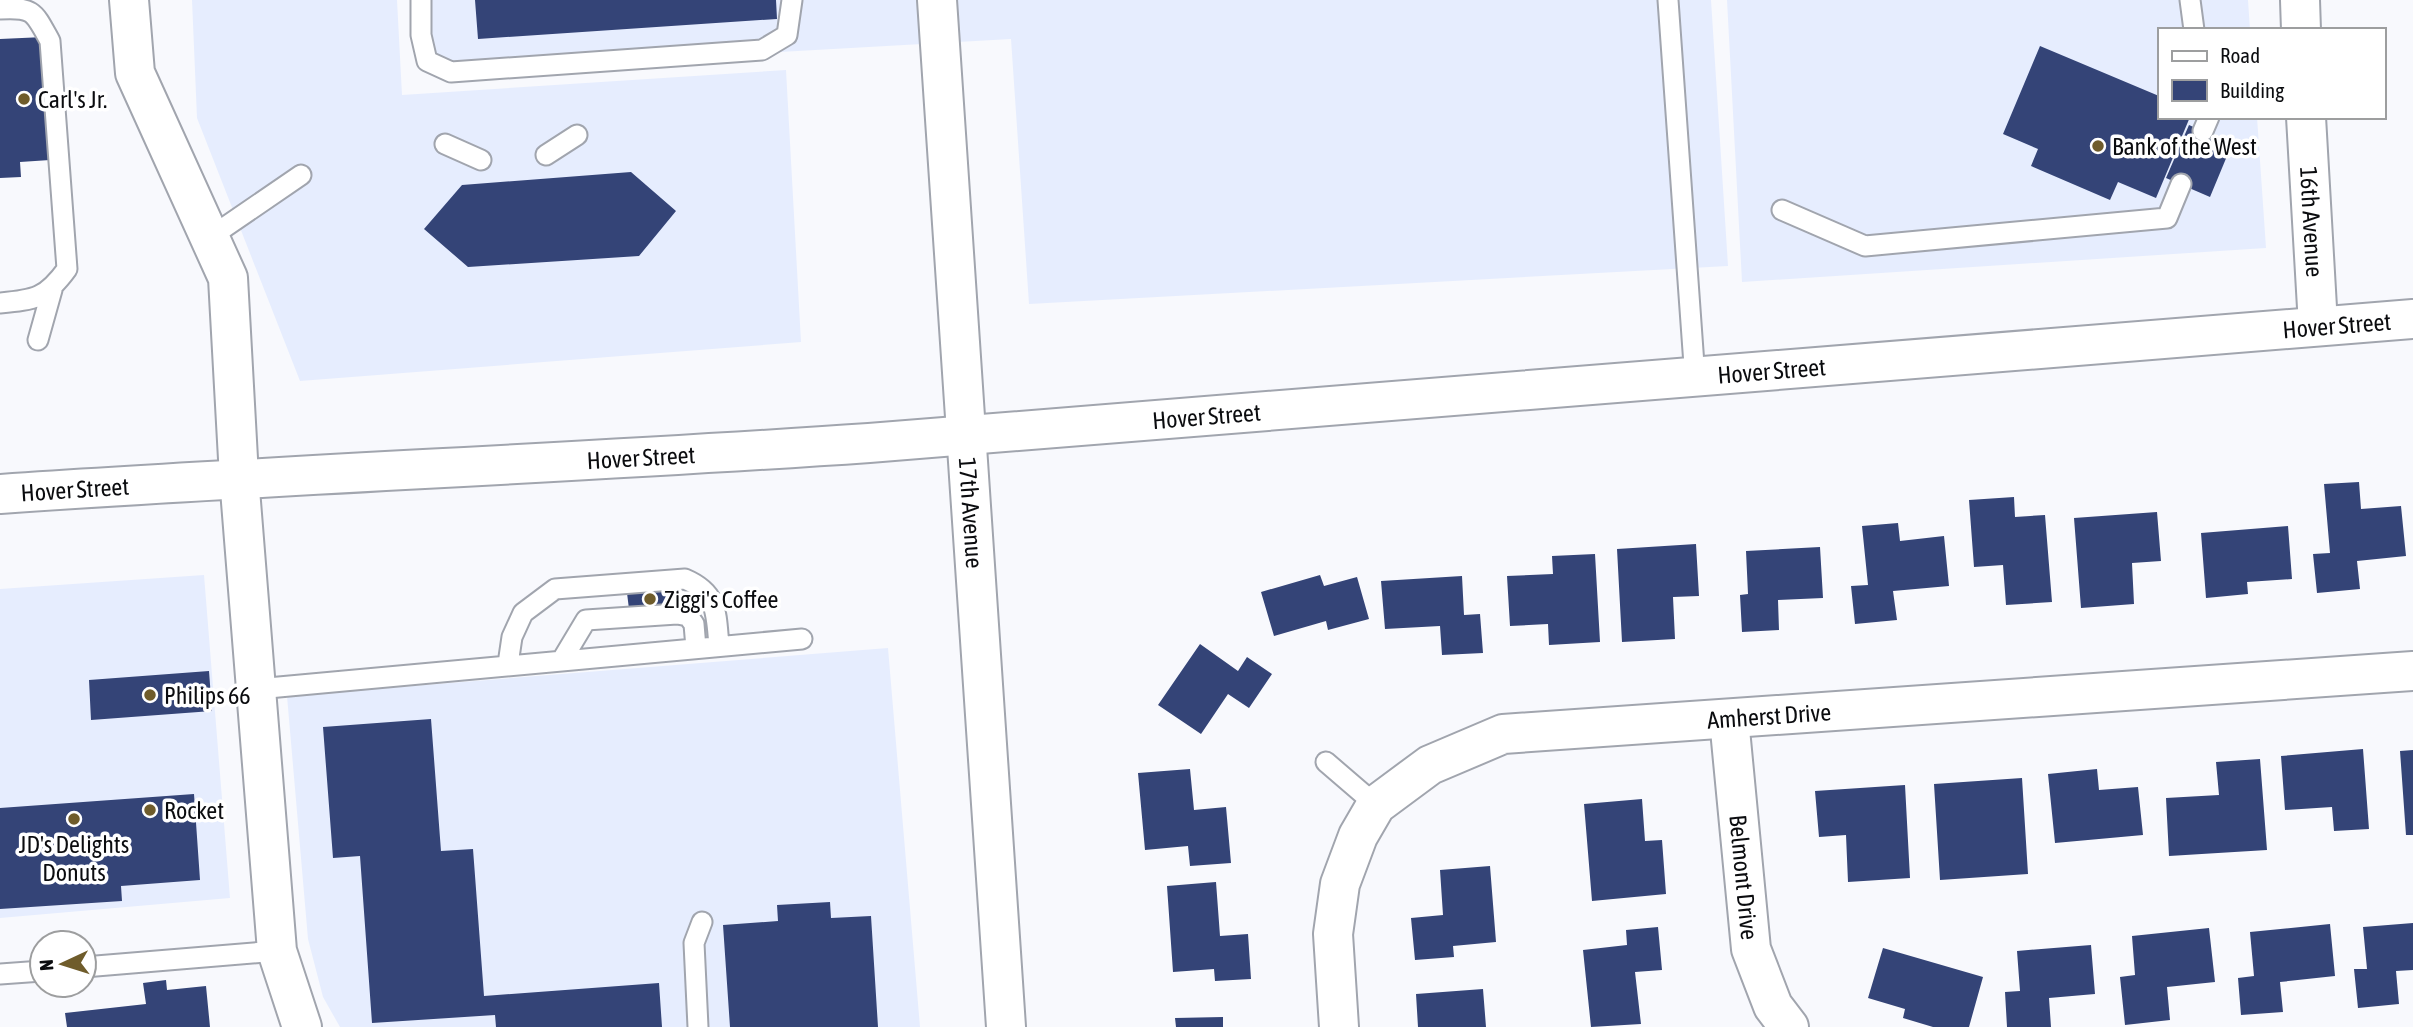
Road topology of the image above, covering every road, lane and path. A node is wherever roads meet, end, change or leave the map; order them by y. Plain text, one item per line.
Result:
1 (129, 0) edge
2 (421, 0) edge
3 (792, 0) edge
4 (937, 0) edge
5 (1668, 0) edge
6 (2190, 0) edge
7 (2300, 0) edge
8 (0, 9) edge
9 (2194, 28) edge
10 (2301, 28) edge
11 (2306, 119) edge
12 (577, 135) dead end
13 (445, 144) dead end
14 (547, 155) dead end
15 (481, 160) dead end
16 (301, 175) dead end
17 (2181, 184) dead end
18 (1782, 210) dead end
19 (209, 238) junction
20 (52, 290) junction
21 (0, 303) edge
22 (2413, 319) edge
23 (2318, 326) junction
24 (38, 340) dead end
25 (1695, 379) junction
26 (965, 435) junction
27 (239, 477) junction
28 (0, 494) edge
29 (802, 639) dead end
30 (719, 646) junction
31 (696, 648) junction
32 (562, 660) junction
33 (508, 664) junction
34 (2413, 671) edge
35 (257, 689) junction
36 (1729, 719) junction
37 (1326, 762) dead end
38 (1376, 805) junction
39 (702, 922) dead end
40 (277, 951) junction
41 (98, 966) edge
42 (28, 972) edge
43 (0, 974) edge
44 (302, 1027) edge
45 (698, 1027) edge
46 (1006, 1027) edge
47 (1339, 1027) edge
48 (1789, 1027) edge

1 - 19 main road
2 - 3 lane
4 - 26 main road, 17th Avenue
5 - 25 lane
6 - 9 lane
7 - 10 main road
8 - 20 lane
11 - 23 main road, 16th Avenue
12 - 14 lane
13 - 15 lane
16 - 19 lane
17 - 18 lane
19 - 27 main road
20 - 21 lane
20 - 24 lane
22 - 23 main road, Hover Street
23 - 25 main road, Hover Street
25 - 26 main road, Hover Street
26 - 27 main road, Hover Street
26 - 46 main road, 17th Avenue
27 - 28 main road, Hover Street
27 - 35 main road
29 - 30 lane
30 - 31 lane
30 - 33 lane
31 - 32 lane
31 - 32 lane
32 - 33 lane
33 - 35 lane
34 - 36 main road, Amherst Drive
35 - 40 main road
36 - 38 main road, Amherst Drive
36 - 48 main road, Belmont Drive
37 - 38 lane
38 - 47 main road, Amherst Drive
39 - 45 lane
40 - 41 lane
40 - 44 main road
42 - 43 lane

